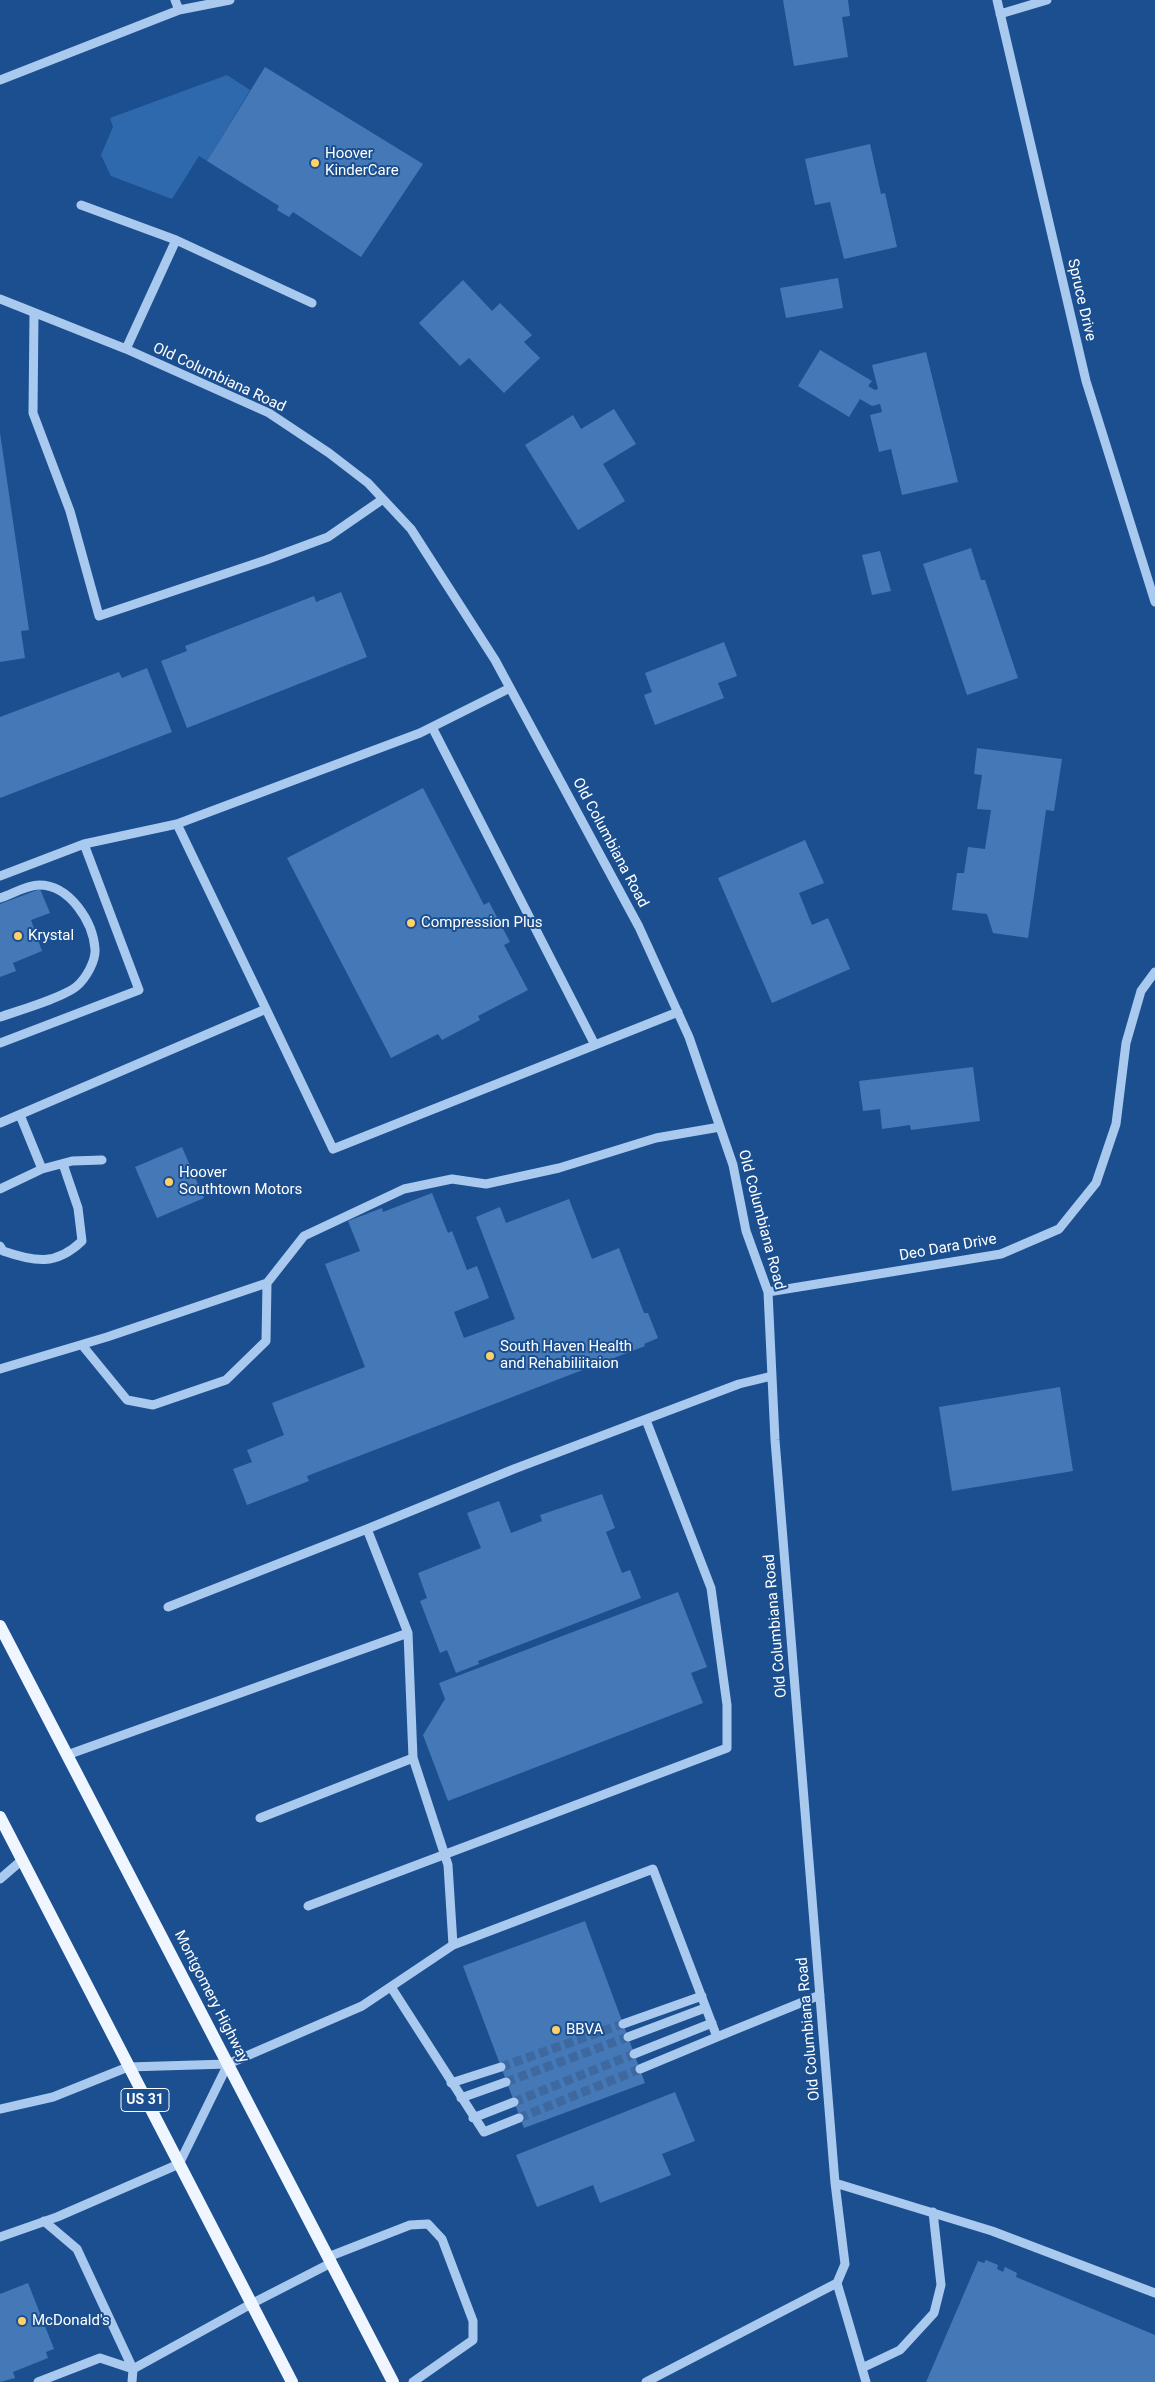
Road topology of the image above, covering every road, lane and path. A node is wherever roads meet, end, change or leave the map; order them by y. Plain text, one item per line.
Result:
1 (175, 0) edge
2 (230, 0) edge
3 (997, 0) edge
4 (1047, 0) edge
5 (179, 10) junction
6 (1000, 14) junction
7 (0, 80) edge
8 (82, 205) dead end
9 (176, 240) junction
10 (0, 299) edge
11 (312, 303) dead end
12 (34, 313) junction
13 (126, 349) junction
14 (384, 499) junction
15 (1155, 602) edge
16 (510, 688) junction
17 (432, 727) junction
18 (177, 824) junction
19 (84, 844) junction
20 (0, 876) edge
21 (0, 898) edge
22 (1155, 972) edge
23 (266, 1009) junction
24 (678, 1012) junction
25 (0, 1017) edge
26 (0, 1043) edge
27 (595, 1045) junction
28 (20, 1115) junction
29 (0, 1123) edge
30 (720, 1127) junction
31 (102, 1160) dead end
32 (63, 1164) junction
33 (42, 1170) junction
34 (0, 1188) edge
35 (0, 1246) edge
36 (267, 1283) junction
37 (768, 1292) junction
38 (82, 1345) junction
39 (0, 1369) edge
40 (772, 1376) junction
41 (646, 1420) junction
42 (367, 1529) junction
43 (168, 1607) dead end
44 (0, 1626) edge
45 (408, 1633) junction
46 (67, 1755) junction
47 (413, 1758) junction
48 (0, 1817) edge
49 (260, 1818) dead end
50 (445, 1853) junction
51 (22, 1860) junction
52 (0, 1879) edge
53 (308, 1906) dead end
54 (452, 1945) junction
55 (391, 1987) junction
56 (820, 1995) junction
57 (702, 1996) junction
58 (705, 2008) junction
59 (712, 2023) junction
60 (623, 2024) tunnel mouth
61 (628, 2037) tunnel mouth
62 (718, 2037) junction
63 (634, 2054) tunnel mouth
64 (228, 2064) junction
65 (128, 2067) junction
66 (501, 2067) tunnel mouth
67 (640, 2069) tunnel mouth
68 (506, 2082) tunnel mouth
69 (451, 2083) junction
70 (461, 2098) junction
71 (514, 2102) tunnel mouth
72 (0, 2109) edge
73 (473, 2118) junction
74 (520, 2118) tunnel mouth
75 (179, 2164) junction
76 (836, 2183) junction
77 (932, 2212) junction
78 (44, 2221) junction
79 (0, 2237) edge
80 (329, 2260) junction
81 (836, 2283) junction
82 (1155, 2293) edge
83 (251, 2304) junction
84 (862, 2368) junction
85 (133, 2369) junction
86 (38, 2382) edge
87 (132, 2382) edge
88 (292, 2382) edge
89 (393, 2382) edge
90 (413, 2382) edge
91 (646, 2382) edge
92 (866, 2382) edge

1 - 5 street
2 - 5 street
3 - 6 street, Spruce Drive
4 - 6 street
5 - 7 street
6 - 15 street, Spruce Drive
8 - 9 street
9 - 11 street
9 - 13 street
10 - 12 street, Old Columbiana Road
12 - 13 street, Old Columbiana Road
12 - 14 street
13 - 14 street, Old Columbiana Road
14 - 16 street, Old Columbiana Road
16 - 17 street
16 - 24 street, Old Columbiana Road
17 - 18 street
17 - 27 street
18 - 19 street
18 - 23 street
19 - 20 street
19 - 26 street
21 - 25 street
22 - 37 street, Deo Dara Drive
23 - 27 street
23 - 28 street
24 - 27 street
24 - 30 street, Old Columbiana Road
28 - 29 street
28 - 33 street
30 - 36 street
30 - 37 street, Old Columbiana Road
31 - 32 street
32 - 33 street
32 - 35 street
33 - 34 street
36 - 38 street
36 - 38 street
37 - 40 street, Old Columbiana Road
38 - 39 street
40 - 41 street
40 - 56 street, Old Columbiana Road
41 - 42 street
41 - 50 street
42 - 43 street
42 - 45 street
44 - 46 main road, Montgomery Highway
45 - 46 street
45 - 47 street
46 - 64 main road, Montgomery Highway
47 - 49 street
47 - 50 street
48 - 51 main road, US 31
50 - 53 street
50 - 54 street
51 - 52 street
51 - 65 main road, US 31
54 - 55 street
54 - 57 street
55 - 64 street
55 - 69 street
56 - 62 street
56 - 76 street, Old Columbiana Road
57 - 58 street
57 - 60 street
58 - 59 street
58 - 61 street
59 - 62 street
59 - 63 street
62 - 67 street
64 - 65 street
64 - 75 street
64 - 80 main road, Montgomery Highway
65 - 72 street
65 - 75 main road, US 31
66 - 69 street
68 - 70 street
69 - 70 street
70 - 73 street
71 - 73 street
73 - 74 street
75 - 78 street
75 - 83 main road, US 31
76 - 77 street
76 - 81 street, Old Columbiana Road
77 - 82 street
77 - 84 street
78 - 79 street
78 - 85 street
80 - 83 street
80 - 89 main road, Montgomery Highway
80 - 90 street
81 - 84 street
81 - 91 street
83 - 85 street
83 - 88 main road, US 31
84 - 92 street
85 - 86 street
85 - 87 street

